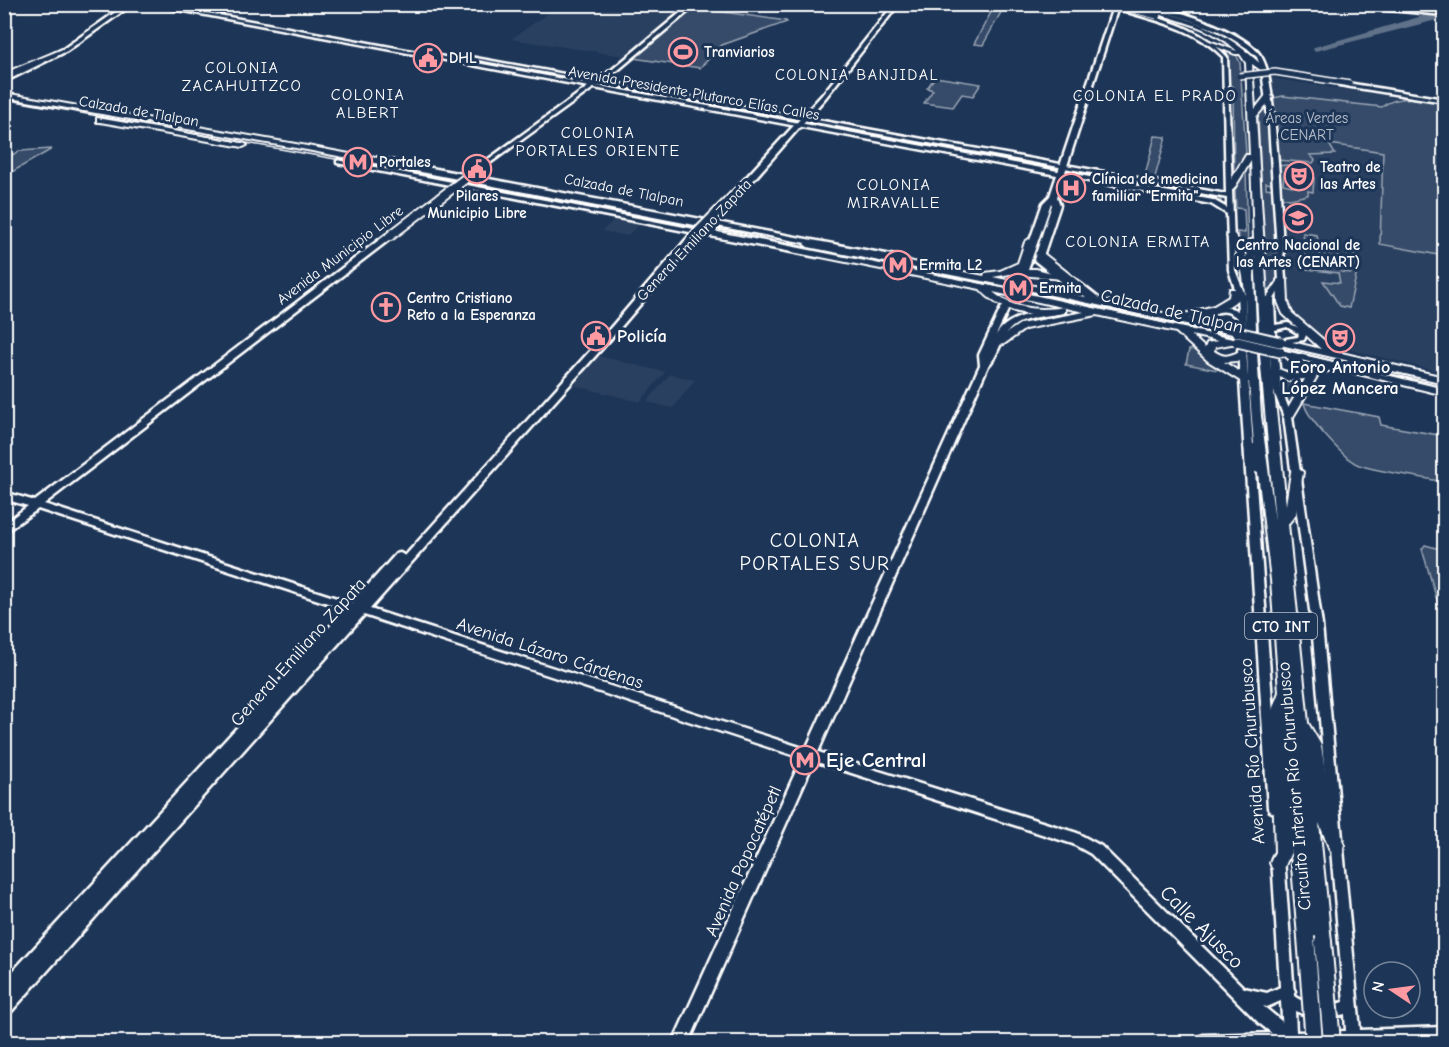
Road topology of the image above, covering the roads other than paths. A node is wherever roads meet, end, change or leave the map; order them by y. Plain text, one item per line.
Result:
1 (131, 4) edge
2 (149, 4) edge
3 (174, 4) edge
4 (695, 4) edge
5 (894, 4) edge
6 (1103, 4) edge
7 (1125, 4) edge
8 (1138, 4) edge
9 (1325, 4) edge
10 (1391, 4) edge
11 (1116, 6) edge
12 (1444, 9) edge
13 (1162, 13) junction
14 (1444, 14) edge
15 (1147, 17) junction
16 (1208, 42) junction
17 (65, 50) junction
18 (1242, 54) junction
19 (53, 57) joint
20 (1264, 72) junction
21 (4, 79) edge
22 (600, 81) junction
23 (592, 87) junction
24 (1393, 90) dead end
25 (1408, 93) junction
26 (4, 95) edge
27 (1269, 97) junction
28 (1444, 100) edge
29 (4, 103) edge
30 (1254, 115) junction
31 (802, 117) junction
32 (797, 125) junction
33 (1229, 141) junction
34 (332, 153) junction
35 (1249, 157) junction
36 (339, 162) junction
37 (1062, 170) junction
38 (448, 182) dead end
39 (464, 185) dead end
40 (1230, 193) junction
41 (1053, 197) junction
42 (1231, 214) junction
43 (700, 223) tunnel mouth
44 (718, 227) tunnel mouth
45 (691, 228) tunnel mouth
46 (710, 232) tunnel mouth
47 (1231, 236) junction
48 (1029, 242) dead end
49 (1039, 253) junction
50 (820, 255) junction
51 (909, 263) junction
52 (1024, 269) tunnel mouth
53 (1010, 271) junction
54 (966, 274) junction
55 (1249, 277) junction
56 (1059, 278) junction
57 (1282, 280) junction
58 (983, 287) junction
59 (1073, 289) dead end
60 (1233, 291) dead end
61 (1101, 307) junction
62 (1005, 308) tunnel mouth
63 (1061, 311) joint
64 (1163, 316) junction
65 (1219, 325) dead end
66 (1179, 330) junction
67 (1259, 341) junction
68 (998, 344) junction
69 (1342, 355) junction
70 (984, 365) junction
71 (1350, 368) junction
72 (1275, 371) junction
73 (1246, 380) junction
74 (1444, 380) edge
75 (1444, 392) edge
76 (1288, 417) junction
77 (1250, 446) junction
78 (1297, 472) junction
79 (4, 495) edge
80 (36, 505) junction
81 (1277, 522) junction
82 (4, 530) edge
83 (357, 609) junction
84 (1285, 686) junction
85 (1302, 724) junction
86 (812, 756) junction
87 (1086, 843) joint
88 (1336, 845) junction
89 (1278, 863) junction
90 (1315, 940) junction
91 (4, 993) edge
92 (1239, 994) junction
93 (1287, 995) junction
94 (1351, 1005) junction
95 (4, 1009) edge
96 (1444, 1034) edge
97 (1290, 1040) edge
98 (1354, 1040) edge
99 (681, 1042) edge
100 (1203, 1042) edge
101 (1314, 1042) edge
102 (1332, 1042) edge

1 - 17 main road
2 - 23 main road, Avenida Presidente Plutarco Elías Calles
3 - 22 main road, Avenida Presidente Plutarco Elías Calles
4 - 22 main road, Avenida Municipio Libre
5 - 31 main road, General Emiliano Zapata
6 - 11 main road, Avenida Río Churubusco / CTO INT
7 - 13 highway, CTO INT, bridge
8 - 13 main road, Avenida Río Churubusco / CTO INT
9 - 14 main road
10 - 12 main road
11 - 13 highway, CTO INT, bridge
11 - 15 main road, Avenida Río Churubusco / CTO INT
11 - 37 main road
13 - 15 main road
13 - 18 highway, CTO INT
13 - 20 main road, Avenida Río Churubusco / CTO INT
15 - 16 main road, Avenida Río Churubusco / CTO INT
16 - 18 highway
16 - 33 main road, Avenida Río Churubusco / CTO INT
17 - 19 main road
17 - 21 highway
18 - 20 highway
18 - 30 highway, Circuito Interior Río Churubusco / CTO INT
18 - 35 highway, Circuito Interior Río Churubusco / CTO INT
19 - 21 highway
20 - 27 main road, Avenida Río Churubusco / CTO INT
20 - 28 main road
22 - 23 main road, Avenida Municipio Libre
22 - 31 main road, Avenida Presidente Plutarco Elías Calles
23 - 32 main road, Avenida Presidente Plutarco Elías Calles
23 - 80 main road, Avenida Municipio Libre, bridge
24 - 25 main road
25 - 28 main road
25 - 33 main road, bridge
26 - 34 highway, Calzada de Tlalpan
27 - 30 highway
27 - 57 main road, Avenida Río Churubusco / CTO INT
29 - 36 highway, Calzada de Tlalpan
30 - 67 highway, Circuito Interior Río Churubusco / CTO INT
31 - 32 main road, General Emiliano Zapata
31 - 37 main road, Avenida Presidente Plutarco Elías Calles
32 - 37 main road, Avenida Presidente Plutarco Elías Calles
32 - 83 main road, General Emiliano Zapata, bridge
33 - 40 main road, Avenida Río Churubusco / CTO INT
34 - 43 highway, Calzada de Tlalpan
34 - 51 main road, Calzada de Tlalpan
35 - 40 highway
35 - 55 highway, Circuito Interior Río Churubusco / CTO INT
36 - 38 highway, Calzada de Tlalpan
36 - 50 main road, Calzada de Tlalpan
37 - 40 main road, Avenida Presidente Plutarco Elías Calles
37 - 41 main road
37 - 42 main road, Avenida Presidente Plutarco Elías Calles
39 - 45 highway, Calzada de Tlalpan
40 - 42 main road, Avenida Río Churubusco / CTO INT
41 - 49 main road
41 - 52 main road
42 - 47 main road, Avenida Río Churubusco / CTO INT
44 - 51 highway, Calzada de Tlalpan
46 - 50 highway, Calzada de Tlalpan
47 - 55 highway
47 - 67 main road, Avenida Río Churubusco / CTO INT
48 - 53 highway
49 - 56 main road
49 - 61 highway
50 - 58 highway, Calzada de Tlalpan
51 - 54 highway, Calzada de Tlalpan
53 - 54 highway
53 - 56 highway
54 - 61 highway, Calzada de Tlalpan
55 - 67 highway, Circuito Interior Río Churubusco / CTO INT
56 - 59 main road
57 - 67 main road, Avenida Río Churubusco / CTO INT
57 - 69 highway
58 - 61 highway, Calzada de Tlalpan
58 - 63 highway
60 - 64 highway
61 - 64 highway, Calzada de Tlalpan
61 - 66 highway, Calzada de Tlalpan
61 - 68 highway
62 - 70 main road, Avenida Popocatépetl
63 - 68 main road, Avenida Popocatépetl
64 - 67 highway, Calzada de Tlalpan
65 - 67 main road
66 - 67 highway, Calzada de Tlalpan
66 - 73 highway
67 - 69 highway, Calzada de Tlalpan
67 - 71 highway, Calzada de Tlalpan
67 - 72 main road, Avenida Río Churubusco / CTO INT
67 - 72 highway
67 - 73 main road, Avenida Río Churubusco / CTO INT
67 - 81 highway, Circuito Interior Río Churubusco / CTO INT
68 - 70 main road, Avenida Popocatépetl
69 - 74 highway, Calzada de Tlalpan
70 - 86 main road, Avenida Popocatépetl
71 - 75 highway, Calzada de Tlalpan
71 - 76 highway
72 - 76 main road, Avenida Río Churubusco / CTO INT
73 - 77 main road, Avenida Río Churubusco / CTO INT
76 - 78 main road, Avenida Río Churubusco / CTO INT
77 - 81 highway
77 - 89 main road, Avenida Río Churubusco / CTO INT
78 - 81 highway
78 - 88 main road, Avenida Río Churubusco / CTO INT
79 - 80 main road, Avenida Lázaro Cárdenas
80 - 82 main road, Avenida Municipio Libre
80 - 83 main road, Avenida Lázaro Cárdenas
81 - 84 highway, Circuito Interior Río Churubusco / CTO INT
81 - 85 highway, Circuito Interior Río Churubusco / CTO INT
83 - 86 main road, Avenida Lázaro Cárdenas
83 - 91 main road, General Emiliano Zapata
83 - 95 main road, General Emiliano Zapata
84 - 89 highway
84 - 90 highway, Circuito Interior Río Churubusco / CTO INT
85 - 88 highway
85 - 90 highway, Circuito Interior Río Churubusco / CTO INT
86 - 87 main road, Avenida Lázaro Cárdenas
86 - 99 main road, Avenida Popocatépetl
87 - 92 main road, Calle Ajusco
88 - 94 main road, Avenida Río Churubusco / CTO INT
89 - 93 main road, Avenida Río Churubusco / CTO INT
90 - 101 highway, Circuito Interior Río Churubusco / CTO INT, bridge
90 - 102 highway, Circuito Interior Río Churubusco / CTO INT, bridge
92 - 93 main road
92 - 97 main road, Calle Ajusco
93 - 94 main road
93 - 97 main road, Avenida Río Churubusco / CTO INT
94 - 98 main road, Avenida Río Churubusco / CTO INT
96 - 98 main road
97 - 98 main road
97 - 100 main road

